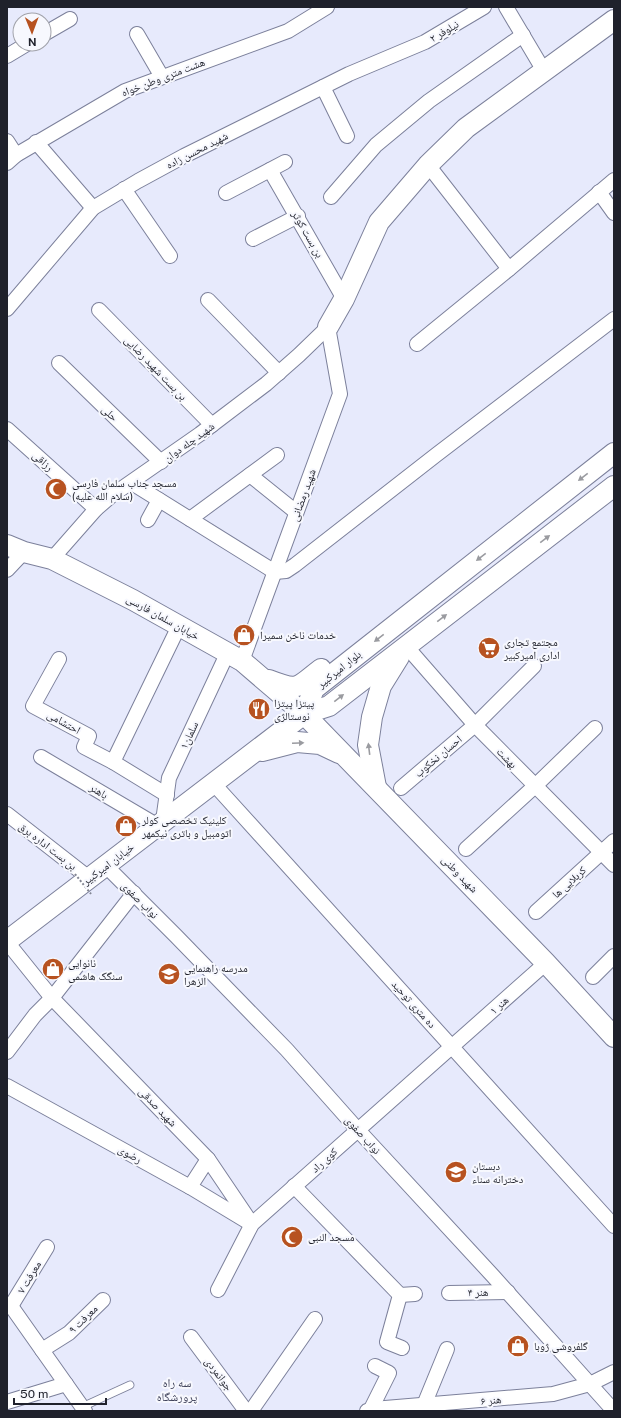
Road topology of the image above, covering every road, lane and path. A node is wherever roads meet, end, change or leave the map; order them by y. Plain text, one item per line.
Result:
1 (327, 7) edge
2 (484, 7) edge
3 (506, 7) edge
4 (70, 19) dead end
5 (612, 19) edge
6 (52, 29) edge
7 (137, 34) dead end
8 (523, 35) junction
9 (425, 42) joint
10 (544, 71) junction
11 (162, 77) junction
12 (323, 87) junction
13 (347, 136) dead end
14 (7, 141) edge
15 (36, 142) junction
16 (11, 159) edge
17 (285, 162) dead end
18 (428, 165) junction
19 (270, 170) junction
20 (614, 180) edge
21 (124, 189) junction
22 (599, 192) junction
23 (226, 193) dead end
24 (331, 196) dead end
25 (93, 208) junction
26 (614, 213) edge
27 (298, 216) junction
28 (253, 239) dead end
29 (170, 256) dead end
30 (509, 270) junction
31 (344, 299) junction
32 (208, 300) dead end
33 (7, 309) edge
34 (99, 310) dead end
35 (614, 319) edge
36 (328, 327) junction
37 (417, 344) dead end
38 (59, 363) dead end
39 (279, 373) junction
40 (212, 425) junction
41 (7, 429) edge
42 (277, 455) dead end
43 (161, 462) junction
44 (611, 463) edge
45 (250, 475) junction
46 (132, 483) junction
47 (614, 486) edge
48 (160, 500) junction
49 (96, 510) junction
50 (296, 512) junction
51 (190, 519) junction
52 (148, 520) dead end
53 (15, 548) edge
54 (52, 559) junction
55 (7, 570) edge
56 (275, 572) junction
57 (179, 626) junction
58 (406, 646) junction
59 (235, 657) junction
60 (352, 658) junction
61 (59, 659) dead end
62 (534, 666) dead end
63 (262, 678) junction
64 (304, 714) junction
65 (475, 725) junction
66 (595, 728) dead end
67 (345, 756) junction
68 (41, 757) dead end
69 (247, 757) junction
70 (113, 762) junction
71 (213, 783) junction
72 (535, 786) junction
73 (376, 787) junction
74 (401, 788) dead end
75 (167, 795) junction
76 (7, 814) edge
77 (160, 824) junction
78 (614, 841) edge
79 (466, 849) dead end
80 (602, 852) junction
81 (614, 865) edge
82 (106, 866) junction
83 (85, 882) junction
84 (134, 894) junction
85 (536, 912) dead end
86 (7, 941) edge
87 (614, 956) edge
88 (546, 963) junction
89 (593, 977) dead end
90 (52, 998) junction
91 (614, 1037) edge
92 (452, 1047) junction
93 (7, 1052) edge
94 (7, 1086) edge
95 (358, 1130) junction
96 (208, 1159) junction
97 (294, 1186) junction
98 (190, 1187) junction
99 (252, 1224) junction
100 (614, 1226) edge
101 (46, 1247) dead end
102 (218, 1290) dead end
103 (508, 1292) junction
104 (449, 1293) dead end
105 (415, 1294) dead end
106 (400, 1295) junction
107 (103, 1300) dead end
108 (9, 1305) edge
109 (315, 1319) dead end
110 (191, 1337) dead end
111 (402, 1348) dead end
112 (447, 1349) dead end
113 (42, 1350) junction
114 (375, 1366) dead end
115 (614, 1372) edge
116 (66, 1384) junction
117 (590, 1384) junction
118 (130, 1385) dead end
119 (609, 1399) edge
120 (7, 1402) edge
121 (424, 1405) junction
122 (484, 1406) edge
123 (83, 1409) edge
124 (246, 1411) edge
125 (251, 1411) edge
126 (366, 1411) edge
127 (370, 1411) edge
128 (614, 1411) edge

1 - 11 street, هشت متری وطن خواه
2 - 9 street, نیلوفر ۲
3 - 8 street
4 - 6 street
5 - 10 main road
7 - 11 street
8 - 10 street
8 - 24 street
9 - 12 street, شهید محسن زاده
10 - 18 main road
11 - 15 street, هشت متری وطن خواه
12 - 13 street
12 - 21 street, شهید محسن زاده
14 - 16 street
15 - 16 street, هشت متری وطن خواه
15 - 25 street
17 - 19 street
18 - 30 street
18 - 31 main road
19 - 23 street
19 - 27 street, بن بست کوثر
20 - 22 street
21 - 25 street, شهید محسن زاده
21 - 29 street
22 - 26 street
22 - 30 street
25 - 33 street, شهید محسن زاده
27 - 28 street
27 - 31 street, بن بست کوثر
30 - 37 street
31 - 36 main road
32 - 39 street
34 - 40 street, بن بست شهید رضایی
35 - 56 street
36 - 39 street, شهید چله دوان
36 - 50 street, شهید رمضانی
38 - 43 street, حلی
39 - 40 street, شهید چله دوان
40 - 43 street, شهید چله دوان
41 - 49 street, رزاقی
42 - 45 street
43 - 46 street, شهید چله دوان
44 -> 60 main road, بلوار امیرکبیر
45 - 50 street
45 - 51 street
46 - 48 street
46 - 49 street, شهید چله دوان
58 -> 47 main road, بلوار امیرکبیر
48 - 51 street
48 - 52 street
49 - 54 street, شهید چله دوان
50 - 56 street, شهید رمضانی
51 - 56 street
53 - 54 main road, خیابان سلمان فارسی
53 - 55 street
54 - 57 main road, خیابان سلمان فارسی
56 - 59 street, شهید رمضانی
57 - 59 main road, خیابان سلمان فارسی
57 - 70 street
64 -> 58 main road, بلوار امیرکبیر
58 - 65 street, بهشت
73 -> 58 main road
59 - 63 main road, خیابان سلمان فارسی
59 - 75 street, سلمان۱
60 - 63 main road
60 - 64 main road, بلوار امیرکبیر
61 - 70 street, احتشامی
62 - 65 street, احسان نخکوب
63 - 64 main road, خیابان سلمان فارسی
64 - 67 main road, شهید وطنی
64 - 69 main road, خیابان امیرکبیر
65 - 72 street, بهشت
65 - 74 street, احسان نخکوب
66 - 72 street
69 -> 67 main road
67 - 73 main road, شهید وطنی
68 - 77 street, باهنر
69 - 71 main road, خیابان امیرکبیر
70 - 75 street, احتشامی
71 - 77 main road, خیابان امیرکبیر
71 - 92 street, ده متری توحید
72 - 79 street
72 - 80 street, بهشت
73 - 88 main road, شهید وطنی
75 - 77 street, سلمان۱
76 - 83 street, بن بست اداره برق
77 - 82 main road, خیابان امیرکبیر
78 - 80 street, کربلایی ها
80 - 81 street, بهشت
80 - 85 street, کربلایی ها
82 - 83 main road, خیابان امیرکبیر
82 - 84 street, نواب صفوی
83 - 83 path, bridge
83 - 86 main road, خیابان امیرکبیر
84 - 90 street
84 - 95 street, نواب صفوی
86 - 90 street, شهید صدقی
87 - 89 street
88 - 91 main road, شهید وطنی
88 - 92 street, هنر ۱
90 - 93 street
90 - 96 street, شهید صدقی
92 - 95 street, کوی راد
92 - 100 street, ده متری توحید
94 - 98 street, رضوی
95 - 97 street, کوی راد
95 - 103 street, نواب صفوی
96 - 98 street
96 - 99 street, شهید صدقی
97 - 99 street, کوی راد
97 - 106 street
98 - 99 street, رضوی
99 - 102 street, کوی راد
101 - 108 street, معرفت ۷
103 - 104 street, هنر ۴
103 - 117 street, نواب صفوی
105 - 106 street
106 - 111 street
107 - 113 street, معرفت ۹
108 - 113 street
109 - 125 street
110 - 124 street, جوانمردی
112 - 121 street
113 - 116 street
114 - 127 street
115 - 117 street, هنر ۶
116 - 120 street
116 - 123 street
117 - 119 street, نواب صفوی
117 - 122 street, هنر ۶
118 - 123 lane
119 - 128 street, نواب صفوی
121 - 122 street, هنر ۶
121 - 127 street, هنر ۶
126 - 127 street, هنر ۶

